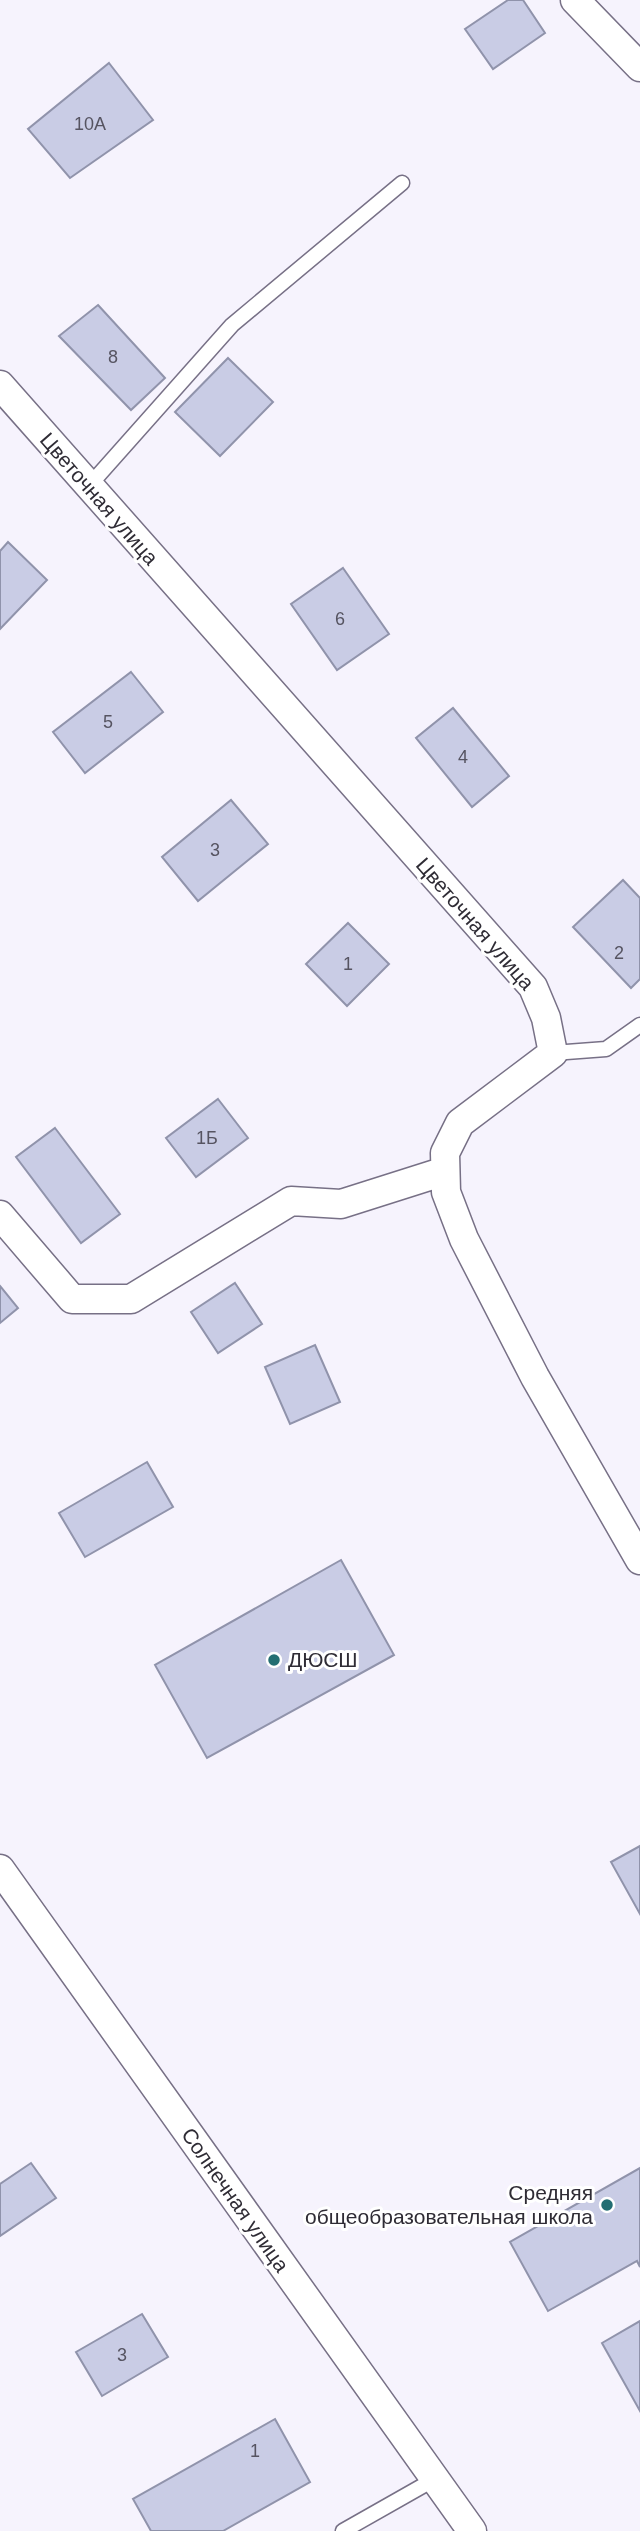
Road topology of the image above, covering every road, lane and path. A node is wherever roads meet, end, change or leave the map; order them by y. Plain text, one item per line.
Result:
1 (575, 0) edge
2 (640, 67) edge
3 (402, 183) dead end
4 (0, 385) edge
5 (88, 487) junction
6 (640, 1025) edge
7 (553, 1053) junction
8 (445, 1171) junction
9 (0, 1215) edge
10 (640, 1560) edge
11 (0, 1869) edge
12 (433, 2480) junction
13 (343, 2531) edge
14 (471, 2531) edge

1 - 2 street
3 - 5 lane
4 - 5 street, Цветочная улица
5 - 7 street, Цветочная улица
6 - 7 lane
7 - 8 street
8 - 9 street
8 - 10 street
11 - 12 street, Солнечная улица
12 - 13 lane
12 - 14 street, Солнечная улица

